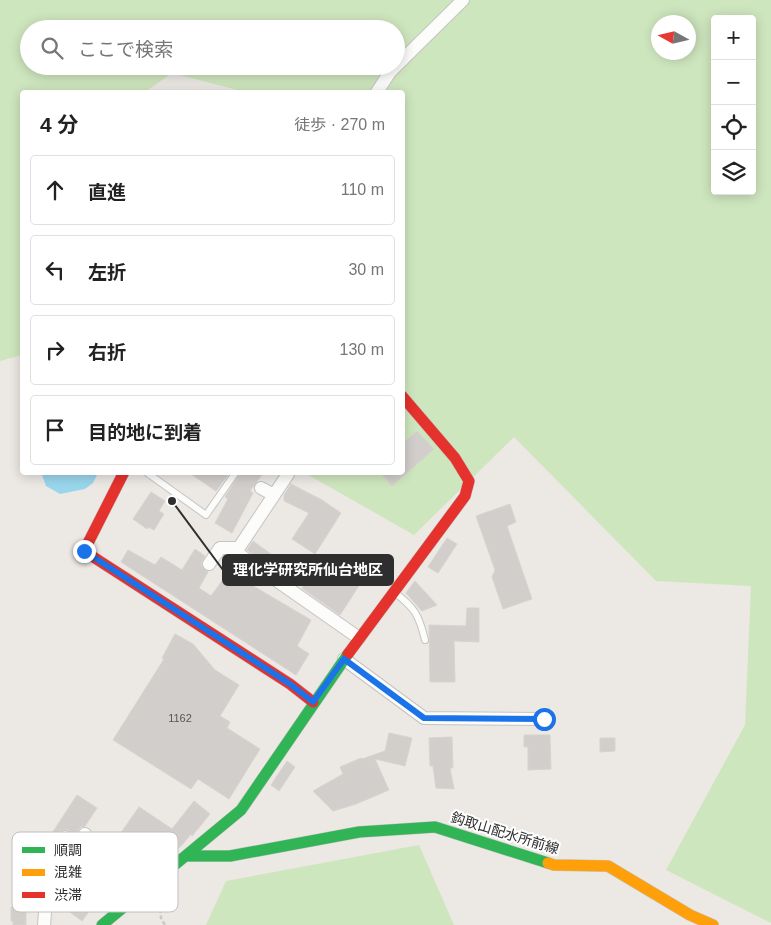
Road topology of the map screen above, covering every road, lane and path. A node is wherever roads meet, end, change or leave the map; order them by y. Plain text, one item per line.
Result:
1 (463, 0) edge
2 (405, 57) edge
3 (388, 75) edge
4 (377, 90) edge
5 (405, 400) edge
6 (122, 475) edge
7 (150, 475) edge
8 (234, 475) edge
9 (287, 475) edge
10 (261, 488) dead end
11 (274, 495) junction
12 (239, 548) junction
13 (209, 564) dead end
14 (393, 591) junction
15 (359, 638) junction
16 (425, 640) dead end
17 (344, 659) junction
18 (313, 702) junction
19 (544, 719) dead end
20 (186, 856) junction
21 (178, 863) edge
22 (45, 912) edge
23 (118, 912) edge
24 (160, 912) edge
25 (44, 925) edge
26 (102, 925) edge
27 (165, 925) edge
28 (713, 925) edge

1 - 2 street
3 - 4 street
5 - 14 street
6 - 18 street
7 - 8 lane
9 - 11 street
10 - 11 street
11 - 12 street
12 - 13 street
12 - 15 street
14 - 15 street
14 - 16 lane
15 - 17 street
17 - 18 street
17 - 19 street
18 - 20 street
20 - 21 street
20 - 28 street, 鈎取山配水所前線
22 - 25 street
23 - 26 street
24 - 27 path

